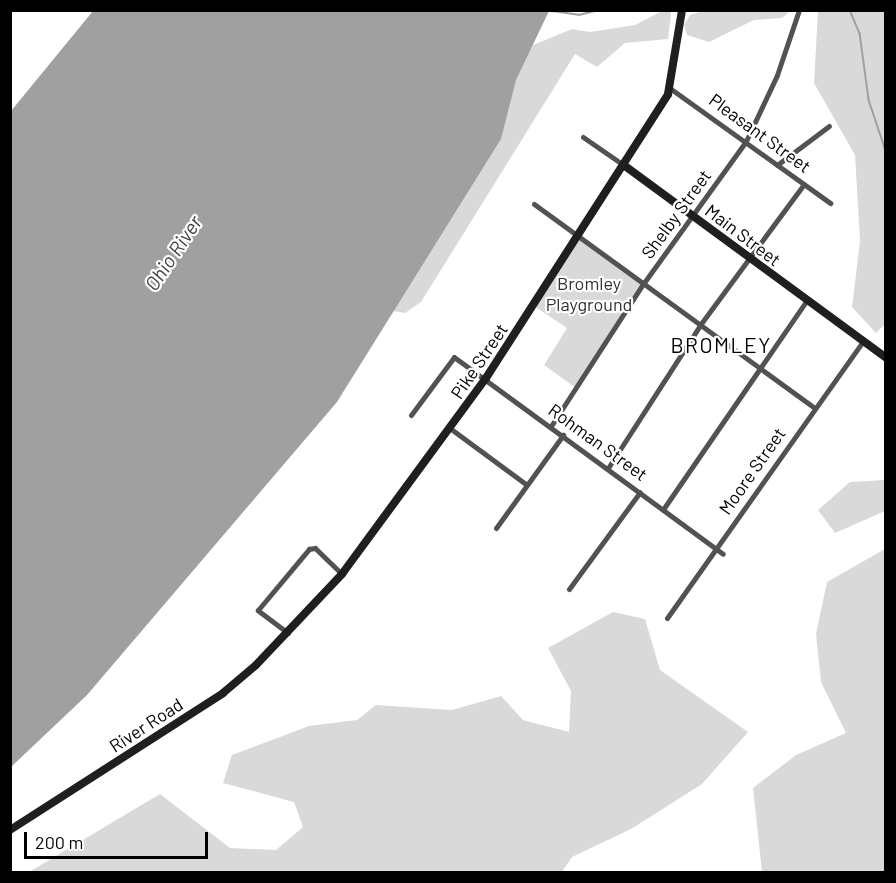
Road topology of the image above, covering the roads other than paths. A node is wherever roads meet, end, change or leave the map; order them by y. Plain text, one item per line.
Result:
1 (682, 10) edge
2 (799, 10) edge
3 (671, 89) junction
4 (829, 126) dead end
5 (583, 137) dead end
6 (746, 141) junction
7 (777, 165) junction
8 (624, 166) junction
9 (804, 184) junction
10 (830, 202) dead end
11 (534, 204) dead end
12 (693, 216) junction
13 (580, 237) junction
14 (749, 258) junction
15 (644, 284) junction
16 (807, 300) junction
17 (700, 325) junction
18 (863, 341) junction
19 (885, 358) edge
20 (758, 367) junction
21 (486, 378) junction
22 (815, 408) junction
23 (411, 415) dead end
24 (551, 426) junction
25 (451, 429) junction
26 (563, 435) junction
27 (608, 468) junction
28 (527, 485) junction
29 (640, 492) junction
30 (664, 508) junction
31 (496, 528) dead end
32 (717, 548) junction
33 (723, 554) dead end
34 (342, 574) junction
35 (569, 589) dead end
36 (667, 618) dead end
37 (288, 633) junction
38 (10, 830) edge

1 - 3 main road
2 - 6 street, Shelby Street
3 - 6 street, Pleasant Street
3 - 8 main road, Pike Street
4 - 7 street
5 - 8 street, Main Street
6 - 7 street, Pleasant Street
6 - 12 street, Shelby Street
7 - 9 street, Pleasant Street
8 - 12 main road, Main Street
8 - 13 main road, Pike Street
9 - 10 street, Pleasant Street
9 - 14 street
11 - 13 street
12 - 14 main road, Main Street
12 - 15 street, Shelby Street
13 - 15 street
13 - 21 main road, Pike Street
14 - 16 main road, Main Street
14 - 17 street
15 - 17 street
15 - 24 street, Shelby Street
16 - 18 main road, Main Street
16 - 20 street
17 - 20 street
17 - 27 street
18 - 19 main road, Main Street
18 - 22 street, Moore Street
20 - 22 street
20 - 30 street
21 - 23 street, Rohman Street
21 - 24 street, Rohman Street
21 - 25 main road, Pike Street
22 - 32 street, Moore Street
24 - 26 street, Rohman Street
25 - 28 street
25 - 34 main road, Pike Street
26 - 27 street, Rohman Street
26 - 28 street
27 - 29 street, Rohman Street
28 - 31 street
29 - 30 street, Rohman Street
29 - 35 street
30 - 32 street, Rohman Street
32 - 33 street, Rohman Street
32 - 36 street, Moore Street
34 - 37 main road, Pike Street
34 - 37 street
37 - 38 main road, River Road

